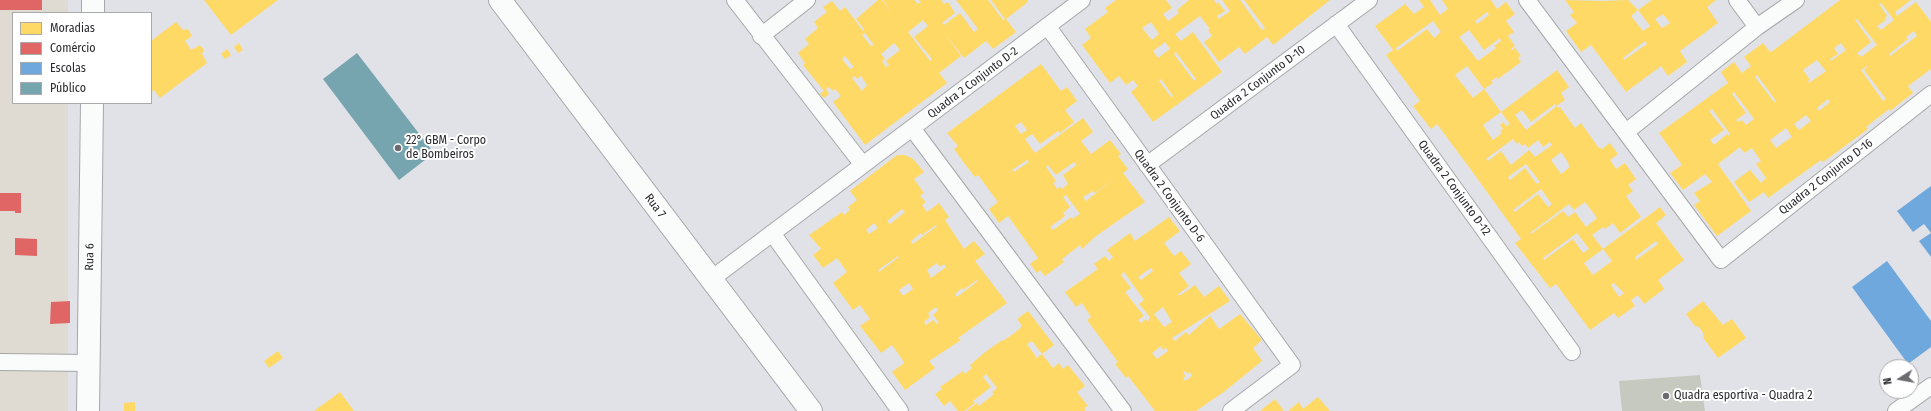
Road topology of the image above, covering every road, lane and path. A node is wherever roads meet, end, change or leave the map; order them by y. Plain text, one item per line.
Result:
1 (93, 0) edge
2 (500, 0) edge
3 (735, 0) edge
4 (807, 0) edge
5 (1082, 0) edge
6 (1369, 0) edge
7 (1527, 0) edge
8 (1737, 0) edge
9 (1796, 0) edge
10 (93, 12) edge
11 (1336, 24) junction
12 (1048, 27) junction
13 (1757, 28) junction
14 (761, 36) junction
15 (1931, 94) edge
16 (92, 104) edge
17 (912, 128) junction
18 (1626, 132) junction
19 (863, 165) junction
20 (1146, 165) junction
21 (772, 233) junction
22 (710, 280) junction
23 (1572, 352) dead end
24 (0, 362) edge
25 (89, 363) junction
26 (1931, 386) edge
27 (88, 411) edge
28 (811, 411) edge
29 (900, 411) edge
30 (1123, 411) edge
31 (1231, 411) edge
32 (1896, 411) edge

1 - 10 main road
2 - 22 main road, Rua 7
3 - 14 street
4 - 14 street
5 - 12 street, Quadra 2 Conjunto D-2
6 - 11 street, Quadra 2 Conjunto D-10
7 - 18 street
8 - 13 street
9 - 13 street
11 - 20 street, Quadra 2 Conjunto D-10
11 - 23 street, Quadra 2 Conjunto D-12
12 - 17 street, Quadra 2 Conjunto D-2
12 - 20 street, Quadra 2 Conjunto D-6
13 - 18 street
14 - 19 street
15 - 18 street, Quadra 2 Conjunto D-16
16 - 25 main road, Rua 6
17 - 19 street, Quadra 2 Conjunto D-2
17 - 30 street
19 - 21 street, Quadra 2 Conjunto D-2
20 - 31 street, Quadra 2 Conjunto D-6
21 - 22 street, Quadra 2 Conjunto D-2
21 - 29 street
22 - 28 main road, Rua 7
24 - 25 street
25 - 27 main road, Rua 6
26 - 32 street

